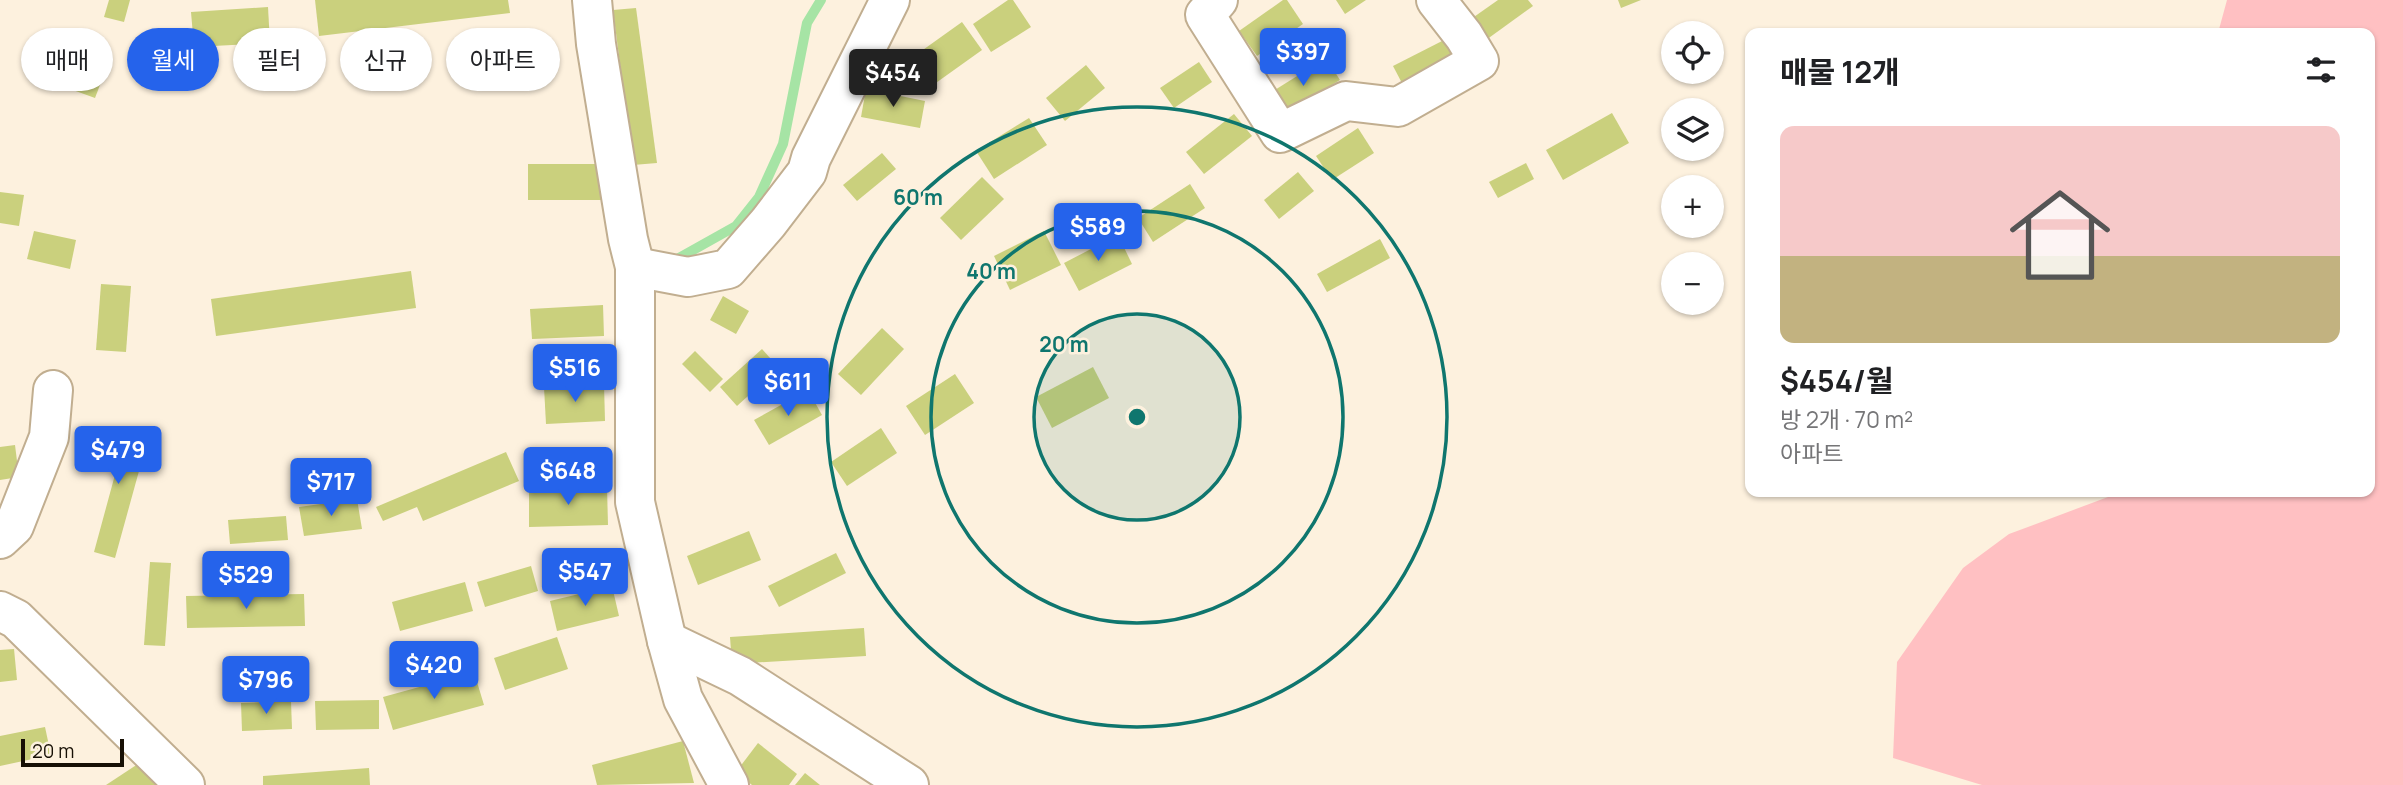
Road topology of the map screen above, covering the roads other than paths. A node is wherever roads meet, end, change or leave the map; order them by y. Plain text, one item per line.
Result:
1 (592, 0) edge
2 (890, 0) edge
3 (1218, 0) edge
4 (1436, 0) edge
5 (635, 267) junction
6 (53, 390) dead end
7 (0, 539) edge
8 (0, 611) edge
9 (667, 641) junction
10 (184, 785) edge
11 (729, 785) edge
12 (909, 785) edge

1 - 5 street
2 - 5 street
3 - 4 street
5 - 9 street
6 - 7 street
8 - 10 street
9 - 11 street
9 - 12 street

